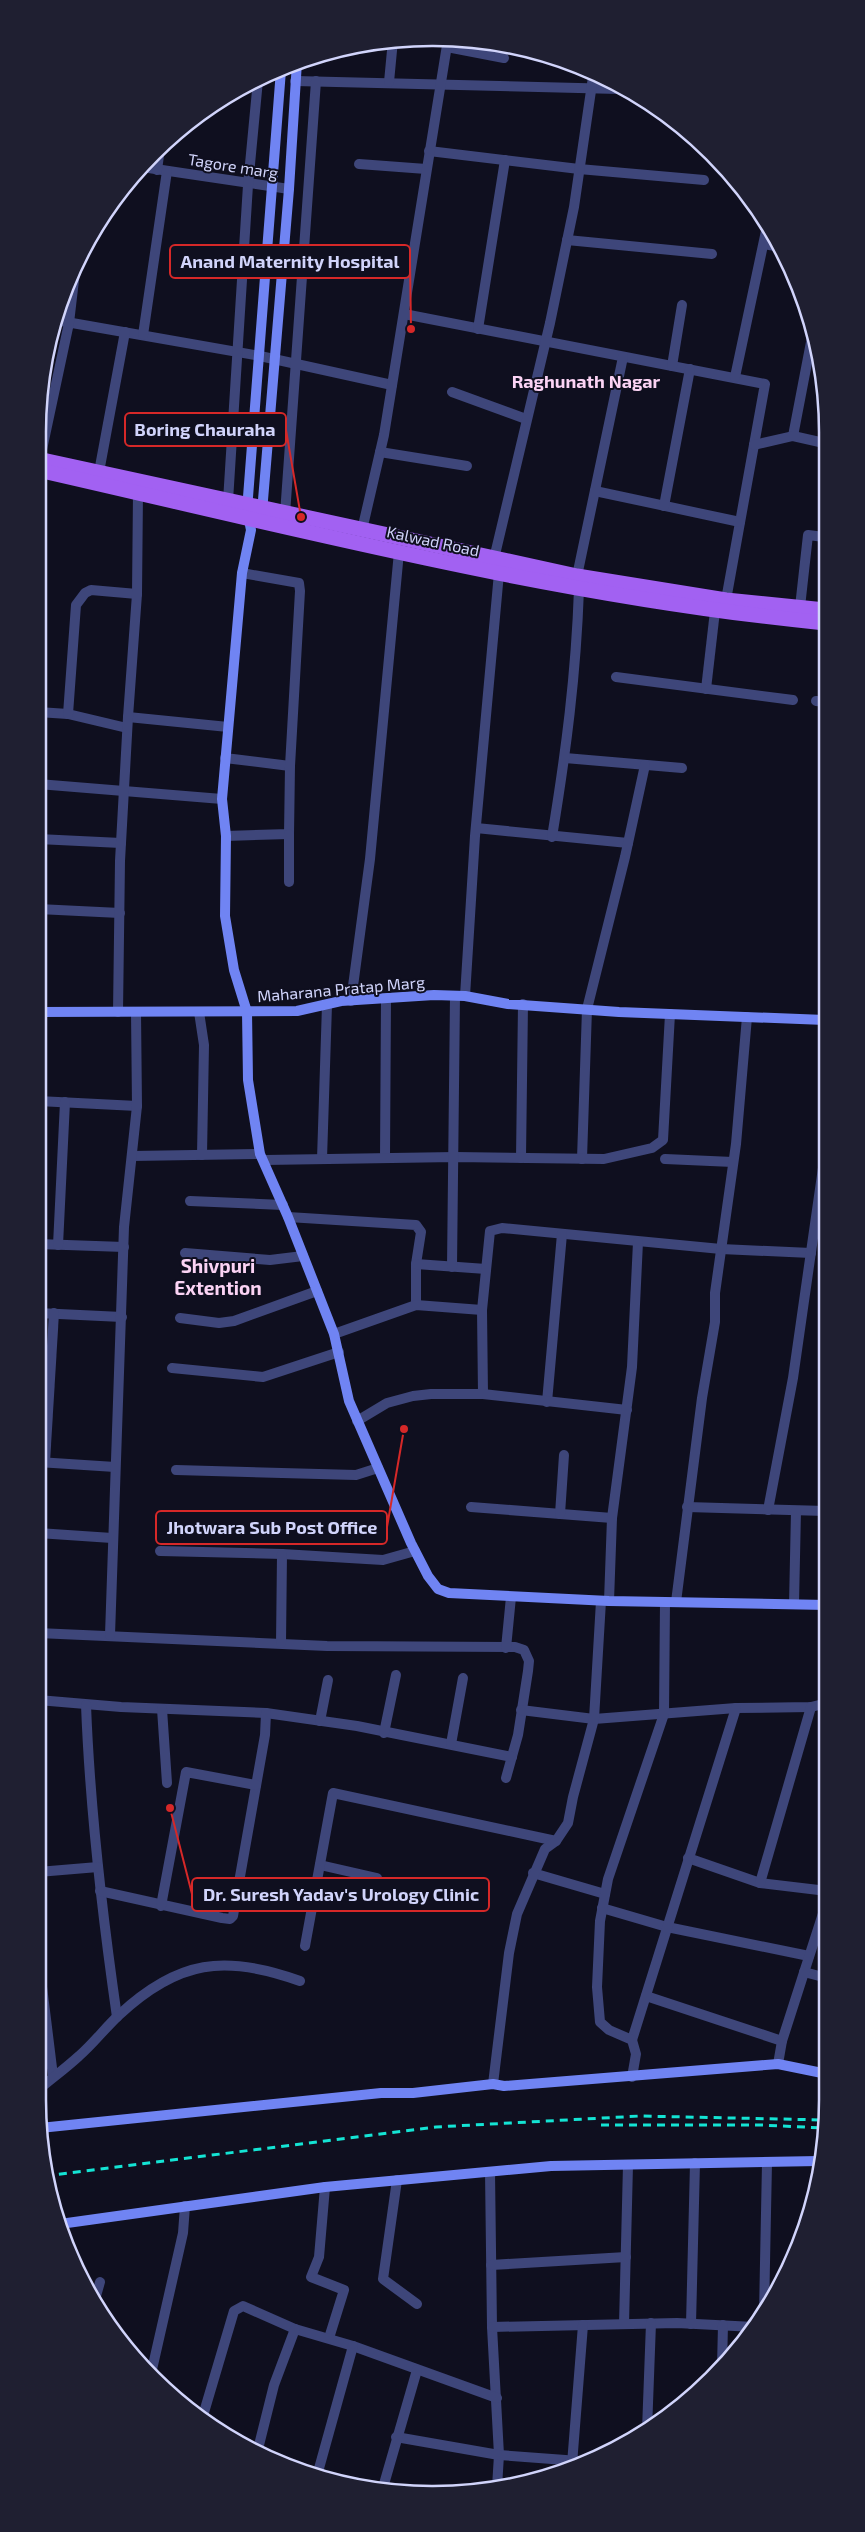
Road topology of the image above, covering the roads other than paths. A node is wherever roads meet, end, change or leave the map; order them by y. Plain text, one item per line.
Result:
1 (447, 47) edge
2 (467, 48) edge
3 (393, 49) edge
4 (504, 58) dead end
5 (296, 72) edge
6 (280, 78) edge
7 (295, 81) junction
8 (316, 81) junction
9 (592, 81) edge
10 (389, 82) junction
11 (440, 84) junction
12 (590, 88) junction
13 (257, 89) edge
14 (608, 89) edge
15 (429, 151) junction
16 (161, 157) edge
17 (505, 160) junction
18 (359, 164) dead end
19 (151, 168) edge
20 (426, 169) junction
21 (579, 169) junction
22 (162, 170) junction
23 (704, 180) dead end
24 (248, 185) junction
25 (273, 188) junction
26 (290, 190) junction
27 (765, 236) edge
28 (567, 240) junction
29 (764, 244) junction
30 (770, 245) edge
31 (712, 254) dead end
32 (72, 294) edge
33 (682, 305) dead end
34 (404, 314) junction
35 (63, 322) edge
36 (69, 323) junction
37 (478, 329) junction
38 (125, 332) junction
39 (143, 335) junction
40 (545, 342) junction
41 (810, 350) edge
42 (237, 352) junction
43 (260, 356) junction
44 (623, 357) junction
45 (276, 359) junction
46 (294, 363) junction
47 (672, 366) junction
48 (690, 369) junction
49 (735, 377) junction
50 (392, 385) junction
51 (452, 392) dead end
52 (526, 419) junction
53 (46, 426) edge
54 (793, 436) junction
55 (819, 442) edge
56 (754, 446) junction
57 (380, 452) junction
58 (46, 464) edge
59 (46, 465) edge
60 (467, 466) dead end
61 (99, 472) junction
62 (595, 491) junction
63 (138, 493) junction
64 (228, 501) junction
65 (664, 506) junction
66 (285, 514) junction
67 (254, 516) junction
68 (740, 522) junction
69 (362, 530) junction
70 (819, 536) edge
71 (398, 552) junction
72 (495, 568) junction
73 (242, 573) junction
74 (578, 582) junction
75 (137, 594) junction
76 (720, 605) junction
77 (800, 607) junction
78 (819, 609) edge
79 (819, 622) edge
80 (616, 677) dead end
81 (706, 689) junction
82 (792, 700) dead end
83 (46, 713) edge
84 (68, 714) junction
85 (127, 722) junction
86 (228, 727) junction
87 (225, 758) junction
88 (565, 758) junction
89 (645, 765) junction
90 (290, 766) junction
91 (682, 768) dead end
92 (46, 785) edge
93 (124, 790) junction
94 (222, 798) junction
95 (476, 828) junction
96 (289, 834) junction
97 (226, 836) junction
98 (552, 837) junction
99 (46, 839) edge
100 (121, 843) junction
101 (628, 843) junction
102 (289, 882) dead end
103 (46, 909) edge
104 (120, 913) junction
105 (454, 996) junction
106 (465, 996) junction
107 (386, 999) junction
108 (351, 1001) junction
109 (523, 1004) junction
110 (327, 1005) junction
111 (587, 1009) junction
112 (46, 1012) edge
113 (118, 1012) junction
114 (136, 1012) junction
115 (199, 1012) junction
116 (247, 1012) junction
117 (670, 1014) junction
118 (747, 1017) junction
119 (819, 1020) edge
120 (46, 1101) edge
121 (65, 1102) junction
122 (137, 1106) junction
123 (202, 1155) junction
124 (132, 1156) junction
125 (262, 1157) junction
126 (454, 1157) junction
127 (385, 1158) junction
128 (521, 1158) junction
129 (322, 1159) junction
130 (582, 1159) junction
131 (665, 1159) dead end
132 (733, 1162) junction
133 (819, 1196) edge
134 (190, 1201) dead end
135 (283, 1204) junction
136 (288, 1218) junction
137 (562, 1234) junction
138 (638, 1242) junction
139 (46, 1244) edge
140 (58, 1245) junction
141 (124, 1246) junction
142 (721, 1249) junction
143 (811, 1252) junction
144 (185, 1253) dead end
145 (303, 1256) junction
146 (416, 1264) junction
147 (452, 1266) junction
148 (486, 1269) junction
149 (317, 1291) junction
150 (416, 1305) junction
151 (482, 1310) junction
152 (46, 1313) edge
153 (54, 1313) junction
154 (122, 1317) junction
155 (180, 1318) dead end
156 (334, 1334) junction
157 (339, 1352) junction
158 (172, 1368) dead end
159 (483, 1394) junction
160 (547, 1402) junction
161 (46, 1405) edge
162 (627, 1410) junction
163 (357, 1422) junction
164 (564, 1455) dead end
165 (46, 1462) edge
166 (116, 1467) junction
167 (378, 1468) junction
168 (176, 1470) dead end
169 (471, 1507) dead end
170 (687, 1507) junction
171 (768, 1510) junction
172 (796, 1511) junction
173 (819, 1511) edge
174 (560, 1514) junction
175 (612, 1518) junction
176 (46, 1534) edge
177 (112, 1538) junction
178 (160, 1551) dead end
179 (415, 1551) junction
180 (282, 1554) junction
181 (511, 1596) junction
182 (605, 1601) junction
183 (670, 1602) junction
184 (794, 1604) junction
185 (819, 1606) edge
186 (46, 1633) edge
187 (110, 1635) junction
188 (281, 1642) junction
189 (506, 1648) junction
190 (396, 1675) dead end
191 (463, 1678) dead end
192 (328, 1680) dead end
193 (46, 1701) edge
194 (86, 1705) junction
195 (819, 1705) edge
196 (811, 1707) junction
197 (736, 1708) junction
198 (162, 1709) junction
199 (521, 1710) junction
200 (266, 1713) junction
201 (664, 1714) junction
202 (594, 1719) junction
203 (320, 1721) junction
204 (384, 1733) junction
205 (451, 1744) junction
206 (512, 1757) junction
207 (506, 1778) dead end
208 (167, 1783) dead end
209 (256, 1784) junction
210 (556, 1841) junction
211 (688, 1858) junction
212 (320, 1865) junction
213 (98, 1867) junction
214 (46, 1871) edge
215 (533, 1874) junction
216 (376, 1878) dead end
217 (760, 1883) junction
218 (819, 1890) edge
219 (100, 1891) junction
220 (605, 1894) junction
221 (161, 1906) junction
222 (602, 1908) junction
223 (819, 1925) edge
224 (668, 1927) junction
225 (304, 1946) dead end
226 (809, 1956) junction
227 (804, 1972) junction
228 (819, 1976) edge
229 (300, 1981) dead end
230 (646, 1996) junction
231 (117, 2017) junction
232 (46, 2024) edge
233 (632, 2040) junction
234 (782, 2041) junction
235 (778, 2064) junction
236 (819, 2072) edge
237 (52, 2076) junction
238 (632, 2077) junction
239 (46, 2082) edge
240 (493, 2084) junction
241 (47, 2127) edge
242 (813, 2162) edge
243 (695, 2163) junction
244 (767, 2163) junction
245 (628, 2165) junction
246 (490, 2172) junction
247 (397, 2180) junction
248 (325, 2187) junction
249 (186, 2206) junction
250 (67, 2223) edge
251 (626, 2257) junction
252 (491, 2265) junction
253 (100, 2282) dead end
254 (97, 2292) edge
255 (764, 2297) edge
256 (417, 2304) dead end
257 (651, 2323) junction
258 (624, 2324) junction
259 (690, 2324) junction
260 (583, 2325) junction
261 (723, 2325) junction
262 (745, 2326) edge
263 (492, 2327) junction
264 (295, 2329) junction
265 (329, 2338) junction
266 (352, 2346) junction
267 (722, 2355) edge
268 (153, 2366) edge
269 (417, 2370) junction
270 (497, 2398) junction
271 (204, 2411) edge
272 (647, 2421) edge
273 (396, 2437) junction
274 (259, 2445) edge
275 (499, 2455) junction
276 (575, 2458) edge
277 (567, 2461) edge
278 (319, 2469) edge
279 (497, 2480) edge
280 (384, 2482) edge

1 - 11 street
2 - 4 street
3 - 10 street
5 - 7 street
6 - 25 street
7 - 8 street
7 - 26 street
8 - 10 street
8 - 46 street
9 - 12 street
10 - 11 street
11 - 12 street
11 - 15 street
12 - 14 street
12 - 21 street
13 - 24 street
15 - 17 street
15 - 20 street
16 - 22 street
17 - 21 street
17 - 37 street
18 - 20 street
19 - 22 street, Tagore marg
20 - 34 street
21 - 23 street
21 - 28 street
22 - 24 street, Tagore marg
22 - 39 street
24 - 25 street, Tagore marg
24 - 42 street
25 - 26 street, Tagore marg
25 - 43 street
26 - 45 street
27 - 29 street
28 - 31 street
28 - 40 street
29 - 30 street
29 - 49 street
32 - 36 street
33 - 47 street
34 - 37 street
34 - 50 street
35 - 36 street
36 - 38 street
36 - 53 street
37 - 40 street
38 - 39 street
38 - 61 street
39 - 42 street
40 - 44 street
40 - 52 street
41 - 54 street
42 - 43 street
42 - 64 street
43 - 45 street
43 - 67 street
44 - 47 street
44 - 62 street
45 - 46 street
45 - 67 street
46 - 50 street
46 - 66 street
47 - 48 street
48 - 49 street
48 - 65 street
49 - 56 street
50 - 57 street
51 - 52 street
52 - 72 street
54 - 55 street
54 - 56 street
56 - 68 street
57 - 60 street
57 - 69 street
58 - 61 main road, Kalwad Road
59 - 63 main road, Kalwad Road
61 - 64 main road, Kalwad Road
62 - 65 street
62 - 74 street
63 - 67 main road, Kalwad Road
63 - 75 street
64 - 67 main road, Kalwad Road
65 - 68 street
66 - 67 main road, Kalwad Road
66 - 69 main road, Kalwad Road
67 - 71 main road, Kalwad Road
67 - 73 street
68 - 76 street
69 - 72 main road, Kalwad Road
70 - 77 street
71 - 72 main road, Kalwad Road
71 - 108 street
72 - 74 main road, Kalwad Road
72 - 95 street
73 - 86 street
73 - 90 street
74 - 76 main road, Kalwad Road
74 - 88 street
75 - 84 street
75 - 85 street
76 - 77 main road, Kalwad Road
76 - 79 main road, Kalwad Road
76 - 81 street
77 - 78 main road, Kalwad Road
80 - 81 street
81 - 82 street
83 - 84 street
84 - 85 street
85 - 86 street
85 - 93 street
86 - 87 street
87 - 90 street
87 - 94 street
88 - 89 street
88 - 98 street
89 - 91 street
89 - 101 street
90 - 96 street
92 - 93 street
93 - 94 street
93 - 100 street
94 - 97 street
95 - 98 street
95 - 106 street
96 - 97 street
96 - 102 street
97 - 116 street
98 - 101 street
99 - 100 street
100 - 104 street
101 - 111 street
103 - 104 street
104 - 113 street
105 - 106 street, Maharana Pratap Marg
105 - 107 street, Maharana Pratap Marg
105 - 126 street
106 - 109 street, Maharana Pratap Marg
107 - 108 street, Maharana Pratap Marg
107 - 127 street
108 - 110 street, Maharana Pratap Marg
109 - 111 street, Maharana Pratap Marg
109 - 128 street
110 - 116 street, Maharana Pratap Marg
110 - 129 street
111 - 117 street, Maharana Pratap Marg
111 - 130 street
112 - 113 street, Maharana Pratap Marg
113 - 114 street, Maharana Pratap Marg
114 - 115 street, Maharana Pratap Marg
114 - 122 street
115 - 116 street, Maharana Pratap Marg
115 - 123 street
116 - 125 street
117 - 118 street, Maharana Pratap Marg
117 - 130 street
118 - 119 street, Maharana Pratap Marg
118 - 132 street
120 - 121 street
121 - 122 street
121 - 140 street
122 - 124 street
123 - 124 street
123 - 125 street
124 - 141 street
125 - 129 street
125 - 135 street
126 - 127 street
126 - 128 street
126 - 147 street
127 - 129 street
128 - 130 street
131 - 132 street
132 - 142 street
133 - 143 street
134 - 135 street
135 - 136 street
136 - 145 street
136 - 146 street
137 - 138 street
137 - 148 street
137 - 160 street
138 - 142 street
138 - 162 street
139 - 140 street
140 - 141 street
141 - 154 street
142 - 143 street
142 - 170 street
143 - 171 street
144 - 145 street
145 - 149 street
146 - 147 street
146 - 150 street
147 - 148 street
148 - 151 street
149 - 155 street
149 - 156 street
150 - 151 street
150 - 156 street
151 - 159 street
152 - 153 street
153 - 154 street
153 - 161 street
154 - 166 street
156 - 157 street
157 - 158 street
157 - 163 street
159 - 160 street
159 - 163 street
160 - 162 street
162 - 175 street
163 - 167 street
164 - 174 street
165 - 166 street
166 - 177 street
167 - 168 street
167 - 179 street
169 - 174 street
170 - 171 street
170 - 183 street
171 - 172 street
172 - 173 street
172 - 184 street
174 - 175 street
175 - 182 street
176 - 177 street
177 - 187 street
178 - 180 street
179 - 180 street
179 - 181 street
180 - 188 street
181 - 182 street
181 - 189 street
182 - 183 street
182 - 202 street
183 - 184 street
183 - 201 street
184 - 185 street
186 - 187 street
187 - 188 street
188 - 189 street
189 - 199 street
190 - 204 street
191 - 205 street
192 - 203 street
193 - 194 street
194 - 198 street
194 - 213 street
195 - 196 street
196 - 197 street
196 - 217 street
197 - 201 street
197 - 211 street
198 - 200 street
198 - 208 street
199 - 202 street
199 - 206 street
200 - 203 street
200 - 209 street
201 - 202 street
201 - 220 street
202 - 210 street
203 - 204 street
204 - 205 street
205 - 206 street
206 - 207 street
209 - 221 street
209 - 221 street
210 - 212 street
210 - 215 street
211 - 217 street
211 - 224 street
212 - 216 street
212 - 225 street
213 - 214 street
213 - 219 street
215 - 220 street
215 - 240 street
217 - 218 street
219 - 221 street
219 - 231 street
220 - 222 street
222 - 224 street
222 - 233 street
223 - 226 street
224 - 226 street
224 - 230 street
226 - 227 street
227 - 228 street
227 - 234 street
229 - 231 street
230 - 233 street
230 - 234 street
231 - 237 street
232 - 237 street
233 - 238 street
234 - 235 street
235 - 236 street
235 - 238 street
237 - 239 street
238 - 240 street
240 - 241 street
242 - 244 street
243 - 244 street
243 - 245 street
243 - 259 street
244 - 255 street
245 - 246 street
245 - 251 street
246 - 247 street
246 - 252 street
247 - 248 street
247 - 256 street
248 - 249 street
248 - 265 street
249 - 250 street
249 - 268 street
251 - 252 street
251 - 258 street
252 - 263 street
253 - 254 street
257 - 258 street
257 - 259 street
257 - 272 street
258 - 260 street
259 - 261 street
260 - 263 street
260 - 276 street
261 - 262 street
261 - 267 street
263 - 270 street
264 - 265 street
264 - 271 street
264 - 274 street
265 - 266 street
266 - 269 street
266 - 278 street
269 - 270 street
269 - 273 street
270 - 275 street
273 - 275 street
273 - 280 street
275 - 277 street
275 - 279 street

